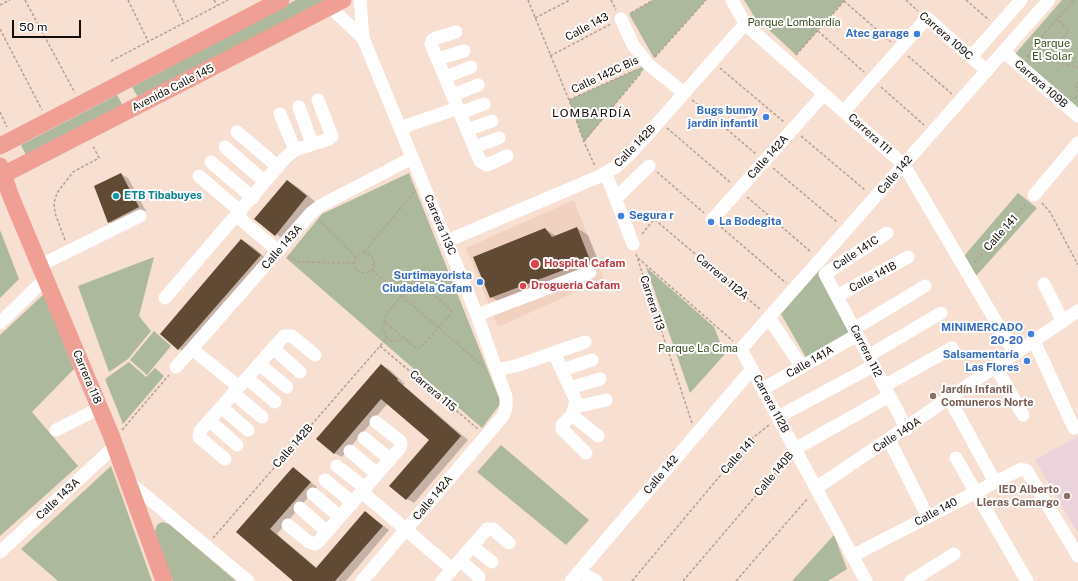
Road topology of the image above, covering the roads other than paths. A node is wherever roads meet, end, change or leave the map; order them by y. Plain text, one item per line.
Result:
1 (360, 0) edge
2 (732, 0) edge
3 (1021, 0) edge
4 (1049, 0) edge
5 (274, 2) edge
6 (337, 4) edge
7 (621, 19) road end
8 (745, 24) junction
9 (456, 32) dead end
10 (363, 38) junction
11 (464, 51) dead end
12 (1004, 52) junction
13 (971, 57) junction
14 (437, 59) junction
15 (471, 67) dead end
16 (987, 71) junction
17 (446, 76) junction
18 (123, 83) junction
19 (478, 85) dead end
20 (684, 93) junction
21 (824, 94) junction
22 (453, 95) junction
23 (318, 100) dead end
24 (484, 104) dead end
25 (299, 107) dead end
26 (135, 108) junction
27 (459, 110) junction
28 (844, 111) junction
29 (280, 114) dead end
30 (1078, 116) edge
31 (492, 122) dead end
32 (400, 128) junction
33 (467, 130) junction
34 (237, 132) dead end
35 (499, 138) dead end
36 (1078, 143) edge
37 (312, 144) junction
38 (0, 146) edge
39 (224, 147) dead end
40 (474, 147) junction
41 (295, 150) junction
42 (507, 156) dead end
43 (412, 158) junction
44 (211, 162) dead end
45 (904, 165) junction
46 (649, 166) dead end
47 (278, 167) junction
48 (2, 170) edge
49 (603, 175) junction
50 (199, 176) dead end
51 (265, 182) junction
52 (1034, 195) road end
53 (253, 198) junction
54 (616, 198) junction
55 (239, 214) junction
56 (140, 216) dead end
57 (712, 220) dead end
58 (887, 233) dead end
59 (447, 241) junction
60 (633, 244) road end
61 (278, 251) junction
62 (908, 257) dead end
63 (43, 272) junction
64 (590, 272) dead end
65 (825, 274) joint
66 (1044, 284) dead end
67 (925, 286) dead end
68 (837, 296) junction
69 (165, 298) dead end
70 (1078, 312) edge
71 (941, 313) dead end
72 (477, 315) junction
73 (769, 318) junction
74 (1063, 322) junction
75 (0, 323) edge
76 (855, 332) junction
77 (1034, 341) junction
78 (585, 342) dead end
79 (273, 348) junction
80 (952, 348) dead end
81 (192, 349) junction
82 (742, 349) joint
83 (554, 354) junction
84 (1015, 354) junction
85 (315, 355) dead end
86 (592, 360) dead end
87 (871, 361) junction
88 (259, 364) junction
89 (176, 367) road end
90 (802, 367) junction
91 (996, 367) junction
92 (752, 369) junction
93 (497, 370) junction
94 (562, 370) junction
95 (300, 372) dead end
96 (600, 379) dead end
97 (240, 386) junction
98 (287, 387) dead end
99 (570, 388) junction
100 (763, 389) junction
101 (886, 391) junction
102 (950, 398) junction
103 (606, 400) dead end
104 (275, 402) dead end
105 (221, 407) junction
106 (100, 408) junction
107 (574, 411) junction
108 (1023, 414) dead end
109 (503, 416) joint
110 (262, 417) dead end
111 (778, 417) junction
112 (210, 421) junction
113 (376, 422) dead end
114 (1074, 428) dead end
115 (906, 429) junction
116 (56, 430) dead end
117 (248, 430) dead end
118 (598, 436) dead end
119 (364, 438) dead end
120 (888, 440) junction
121 (114, 443) junction
122 (237, 445) dead end
123 (795, 449) junction
124 (350, 451) dead end
125 (586, 453) dead end
126 (956, 458) dead end
127 (225, 459) dead end
128 (390, 459) junction
129 (337, 466) dead end
130 (377, 474) junction
131 (325, 480) dead end
132 (128, 481) junction
133 (995, 482) junction
134 (816, 488) junction
135 (363, 490) junction
136 (974, 492) junction
137 (313, 494) dead end
138 (352, 503) junction
139 (300, 508) dead end
140 (164, 512) junction
141 (340, 517) junction
142 (928, 517) junction
143 (144, 525) junction
144 (288, 525) dead end
145 (406, 530) junction
146 (327, 532) junction
147 (509, 543) dead end
148 (472, 546) junction
149 (0, 552) edge
150 (954, 554) dead end
151 (852, 556) junction
152 (1078, 556) edge
153 (492, 562) dead end
154 (451, 573) edge
155 (575, 576) edge
156 (479, 577) dead end
157 (164, 581) edge
158 (248, 581) edge
159 (362, 581) edge
160 (596, 581) edge
161 (866, 581) edge
162 (911, 581) edge
163 (1027, 581) edge

1 - 10 street, Carrera 113C
2 - 8 street, Carrera 111
3 - 13 street
4 - 12 street, Calle 142
5 - 18 main road
6 - 10 street, Carrera 113C
6 - 26 main road, Avenida Calle 145
7 - 20 street
8 - 20 street, Calle 142B
8 - 21 street, Carrera 111
9 - 14 street
10 - 32 street, Carrera 113C
11 - 14 street
12 - 16 street, Calle 142
12 - 30 street, Carrera 109B
13 - 16 street, Carrera 109C
13 - 28 street, Carrera 109C
14 - 17 street
15 - 17 street
16 - 45 street, Calle 142
17 - 22 street
18 - 26 main road
18 - 38 main road
19 - 22 street
20 - 49 street, Calle 142B
21 - 28 street, Carrera 111
21 - 57 street, Calle 142A
22 - 27 street
23 - 37 street
24 - 27 street
25 - 37 street
26 - 48 main road, Avenida Calle 145
27 - 32 street
27 - 33 street
28 - 45 street, Carrera 111
29 - 41 street
31 - 33 street
32 - 43 street, Carrera 113C
33 - 40 street
34 - 47 street
35 - 40 street
36 - 52 street
37 - 41 street
39 - 51 street
40 - 42 street
41 - 47 street
43 - 59 street, Carrera 113C
43 - 61 street, Calle 143A
44 - 53 street
45 - 73 street, Calle 142
45 - 84 street, Carrera 111
46 - 54 street
47 - 51 street
48 - 63 main road, Carrera 118
49 - 54 street
49 - 59 street, Calle 142B
50 - 55 street
51 - 53 street
53 - 55 street
54 - 60 street
55 - 61 street
55 - 69 street
56 - 63 street
58 - 65 street, Calle 141C
59 - 72 street, Carrera 113C
61 - 81 street, Calle 143A
62 - 68 street, Calle 141B
63 - 75 street
63 - 106 main road, Carrera 118
64 - 72 street
65 - 68 street, Carrera 112
66 - 74 street
67 - 76 street, Calle 141A
68 - 76 street, Carrera 112
70 - 74 street, Calle 140A
71 - 87 street
72 - 93 street, Carrera 113C
73 - 82 street, Calle 142
73 - 90 street
74 - 77 street, Calle 140A
76 - 87 street, Carrera 112
76 - 90 street, Calle 141A
77 - 84 street, Calle 140A
77 - 114 street
78 - 83 street
79 - 85 street
79 - 88 street
79 - 95 street
80 - 101 street, Calle 140B
81 - 89 street, Calle 143A
81 - 97 street
82 - 92 street, Carrera 112B
83 - 93 street
83 - 94 street
84 - 91 street, Calle 140A
86 - 94 street
87 - 101 street, Carrera 112
87 - 111 street
88 - 97 street
88 - 98 street
90 - 100 street, Calle 141A
91 - 102 street, Calle 140A
91 - 108 street
92 - 100 street, Carrera 112B
92 - 155 street, Calle 142
93 - 109 street, Carrera 113C
94 - 99 street
96 - 99 street
97 - 104 street
97 - 105 street
97 - 110 street
99 - 107 street
100 - 111 street, Carrera 112B
101 - 115 street, Carrera 112
101 - 123 street, Calle 140B
102 - 115 street, Calle 140A
102 - 133 street
103 - 107 street
105 - 112 street
105 - 117 street
106 - 116 street
106 - 121 main road, Carrera 118
107 - 118 street
107 - 125 street
109 - 145 street, Calle 142A
111 - 123 street, Carrera 112B
112 - 122 street
112 - 127 street
113 - 128 street
115 - 120 street, Calle 140A
119 - 128 street
120 - 134 street, Calle 140A
120 - 142 street
121 - 132 main road, Carrera 118
121 - 149 street, Calle 143A
123 - 134 street, Carrera 112B
124 - 130 street
126 - 136 street
128 - 130 street
129 - 135 street
130 - 135 street
131 - 138 street
132 - 140 street
132 - 143 main road, Carrera 118
133 - 136 street, Calle 140
133 - 152 street, Calle 140
134 - 151 street, Carrera 112B
135 - 138 street
135 - 145 street
136 - 142 street, Calle 140
136 - 163 street
137 - 141 street
138 - 141 street
139 - 146 street
140 - 143 street
140 - 158 street
141 - 146 street
142 - 151 street, Calle 140
143 - 157 main road, Carrera 118
144 - 146 street
145 - 154 street
145 - 159 street, Calle 142A
147 - 148 street
148 - 153 street
148 - 154 street
150 - 162 street
151 - 161 street, Carrera 112B
154 - 156 street
155 - 160 street

